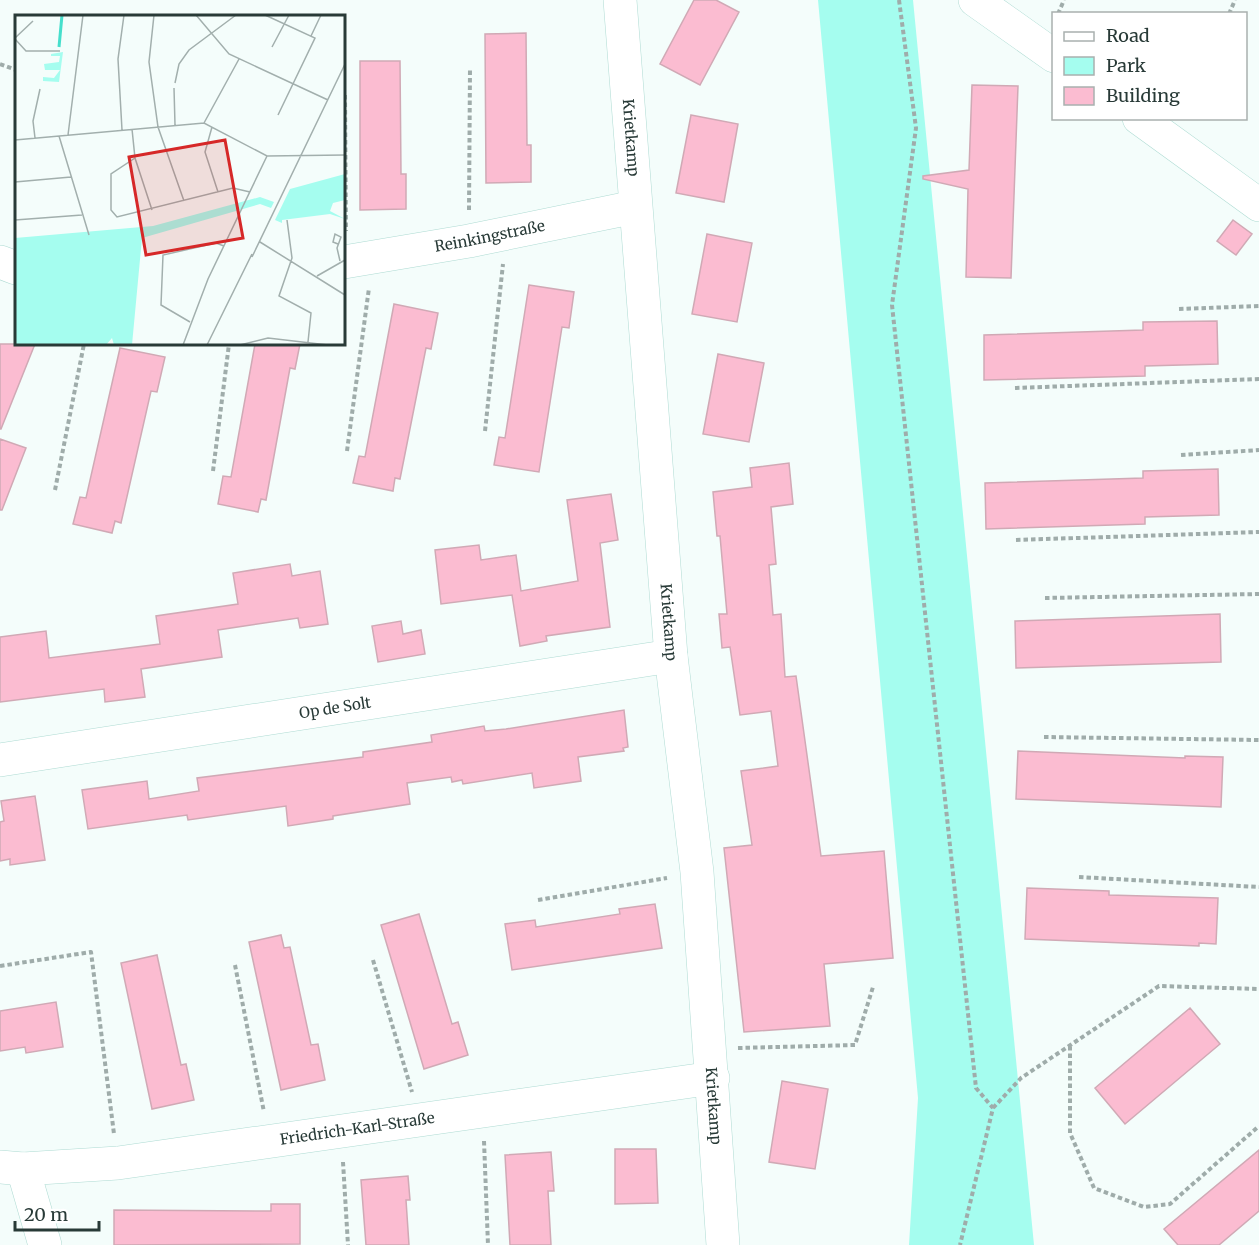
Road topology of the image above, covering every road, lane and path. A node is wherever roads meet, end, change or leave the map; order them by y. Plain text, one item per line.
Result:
1 (620, 0) edge
2 (899, 0) edge
3 (975, 0) edge
4 (1052, 55) edge
5 (0, 64) edge
6 (470, 68) dead end
7 (15, 70) edge
8 (345, 95) dead end
9 (1142, 120) edge
10 (1259, 205) edge
11 (635, 207) junction
12 (506, 234) junction
13 (469, 241) junction
14 (354, 260) edge
15 (0, 262) edge
16 (15, 268) edge
17 (1259, 306) edge
18 (1179, 309) dead end
19 (84, 345) edge
20 (229, 345) edge
21 (1259, 380) edge
22 (1015, 388) dead end
23 (485, 432) dead end
24 (1259, 450) edge
25 (347, 451) dead end
26 (1181, 454) dead end
27 (213, 471) dead end
28 (55, 490) dead end
29 (1259, 532) edge
30 (1016, 540) dead end
31 (1259, 594) edge
32 (1045, 598) dead end
33 (671, 656) junction
34 (1044, 737) dead end
35 (1259, 740) edge
36 (0, 760) edge
37 (697, 873) junction
38 (1079, 876) dead end
39 (1259, 887) edge
40 (538, 900) dead end
41 (373, 960) dead end
42 (235, 965) dead end
43 (0, 966) edge
44 (873, 987) dead end
45 (1259, 989) edge
46 (1070, 1046) junction
47 (712, 1064) junction
48 (993, 1108) junction
49 (483, 1110) junction
50 (420, 1119) junction
51 (1259, 1126) edge
52 (341, 1130) junction
53 (270, 1141) junction
54 (118, 1163) junction
55 (12, 1168) edge
56 (45, 1245) edge
57 (348, 1245) edge
58 (488, 1245) edge
59 (723, 1245) edge
60 (960, 1245) edge

1 - 11 street, Krietkamp
2 - 48 path
3 - 4 street
5 - 7 path
6 - 13 path
8 - 14 path
9 - 10 street
11 - 12 street, Reinkingstraße
11 - 33 street, Krietkamp
12 - 13 street, Reinkingstraße
12 - 23 path
13 - 14 street, Reinkingstraße
14 - 25 path
15 - 16 street
17 - 18 path
19 - 28 path
20 - 27 path
21 - 22 path
24 - 26 path
29 - 30 path
31 - 32 path
33 - 36 street, Op de Solt
33 - 37 street, Krietkamp
34 - 35 path
37 - 40 path
37 - 47 street, Krietkamp
38 - 39 path
41 - 50 path
42 - 53 path
43 - 54 path
44 - 47 path
45 - 46 path
46 - 48 path
46 - 51 path
47 - 49 street, Friedrich-Karl-Straße
47 - 59 street, Krietkamp
48 - 60 path
49 - 50 street, Friedrich-Karl-Straße
49 - 58 path
50 - 52 street, Friedrich-Karl-Straße
52 - 53 street, Friedrich-Karl-Straße
52 - 57 path
53 - 54 street, Friedrich-Karl-Straße
54 - 55 street, Friedrich-Karl-Straße
55 - 56 street

